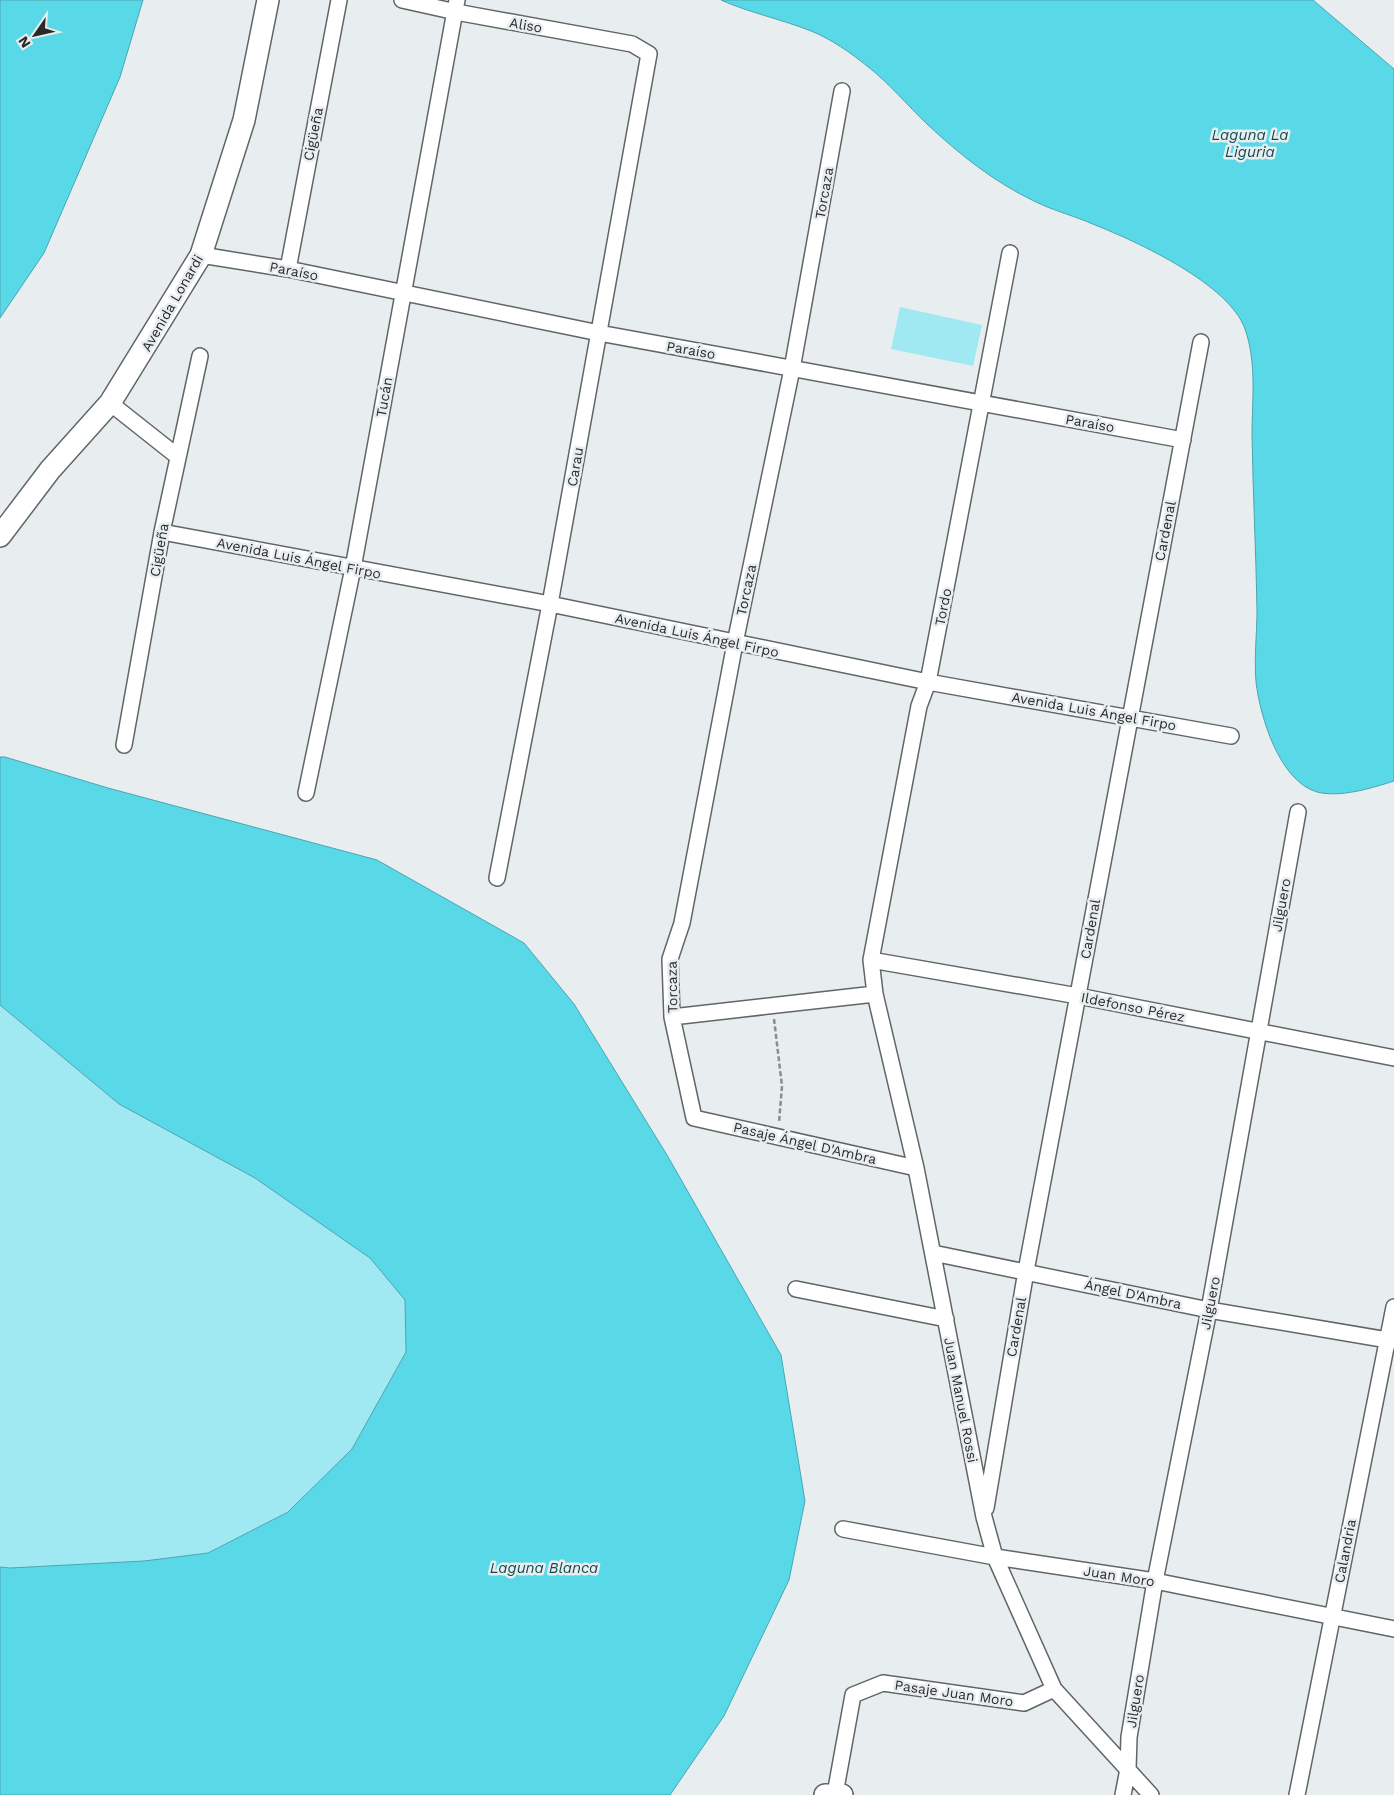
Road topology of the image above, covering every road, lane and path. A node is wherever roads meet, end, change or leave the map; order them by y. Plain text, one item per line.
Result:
1 (268, 0) edge
2 (339, 0) edge
3 (402, 0) edge
4 (457, 6) edge
5 (649, 54) joint
6 (842, 91) dead end
7 (1010, 253) dead end
8 (201, 254) junction
9 (288, 269) junction
10 (403, 293) junction
11 (599, 333) junction
12 (1201, 342) dead end
13 (200, 356) dead end
14 (792, 369) junction
15 (110, 403) junction
16 (983, 404) junction
17 (1183, 440) junction
18 (177, 456) junction
19 (162, 532) junction
20 (0, 536) edge
21 (353, 568) junction
22 (550, 604) junction
23 (735, 643) junction
24 (928, 682) junction
25 (1129, 717) junction
26 (1232, 736) dead end
27 (124, 745) dead end
28 (306, 793) dead end
29 (1298, 812) dead end
30 (497, 878) dead end
31 (871, 960) junction
32 (875, 994) junction
33 (1078, 996) junction
34 (772, 1005) junction
35 (672, 1017) junction
36 (1258, 1031) junction
37 (1394, 1058) edge
38 (694, 1118) joint
39 (778, 1136) junction
40 (916, 1168) junction
41 (933, 1253) junction
42 (1026, 1271) junction
43 (796, 1289) dead end
44 (1394, 1307) edge
45 (1209, 1310) junction
46 (946, 1319) junction
47 (1391, 1341) edge
48 (984, 1517) junction
49 (843, 1529) dead end
50 (995, 1556) junction
51 (1155, 1581) junction
52 (1332, 1617) junction
53 (1394, 1629) edge
54 (1054, 1689) junction
55 (1128, 1769) junction
56 (834, 1795) edge
57 (1123, 1795) edge
58 (1151, 1795) edge
59 (1297, 1795) edge

1 - 8 street, Avenida Lonardi
2 - 9 street, Cigüeña
3 - 4 street, Aliso
4 - 5 street, Aliso
4 - 10 street, Tucán
5 - 11 street, Carau
6 - 14 street, Torcaza
7 - 16 street, Tordo
8 - 9 street, Paraíso
8 - 15 street, Avenida Lonardi
9 - 10 street, Paraíso
10 - 11 street, Paraíso
10 - 21 street, Tucán
11 - 14 street, Paraíso
11 - 22 street, Carau
12 - 17 street, Cardenal
13 - 18 street, Cigüeña
14 - 16 street, Paraíso
14 - 23 street, Torcaza
15 - 18 street
15 - 20 street, Avenida Lonardi
16 - 17 street, Paraíso
16 - 24 street, Tordo
17 - 25 street, Cardenal
18 - 19 street, Cigüeña
19 - 21 street, Avenida Luis Ángel Firpo
19 - 27 street, Cigüeña
21 - 22 street, Avenida Luis Ángel Firpo
21 - 28 street, Tucán
22 - 23 street, Avenida Luis Ángel Firpo
22 - 30 street, Carau
23 - 24 street, Avenida Luis Ángel Firpo
23 - 35 street, Torcaza
24 - 25 street, Avenida Luis Ángel Firpo
24 - 31 street, Tordo
25 - 26 street, Avenida Luis Ángel Firpo
25 - 33 street, Cardenal
29 - 36 street, Jilguero
31 - 32 street, Juan Manuel Rossi
31 - 33 street, Ildefonso Pérez
32 - 34 street
32 - 40 street, Juan Manuel Rossi
33 - 36 street, Ildefonso Pérez
33 - 42 street, Cardenal
34 - 35 street
34 - 39 path
35 - 38 street, Torcaza
36 - 37 street, Ildefonso Pérez
36 - 45 street, Jilguero
38 - 39 street, Pasaje Ángel D'Ambra
39 - 40 street, Pasaje Ángel D'Ambra
40 - 41 street, Juan Manuel Rossi
41 - 42 street, Ángel D'Ambra
41 - 46 street, Juan Manuel Rossi
42 - 45 street, Ángel D'Ambra
42 - 48 street, Cardenal
43 - 46 street
44 - 47 street, Calandria
45 - 47 street, Ángel D'Ambra
45 - 51 street, Jilguero
46 - 48 street, Juan Manuel Rossi
47 - 52 street, Calandria
48 - 50 street, Juan Manuel Rossi
49 - 50 street, Juan Moro
50 - 51 street, Juan Moro
50 - 54 street, Juan Manuel Rossi
51 - 52 street, Juan Moro
51 - 55 street, Jilguero
52 - 53 street, Juan Moro
52 - 59 street, Calandria
54 - 55 street, Juan Manuel Rossi
54 - 56 street, Pasaje Juan Moro
55 - 57 street, Jilguero
55 - 58 street, Juan Manuel Rossi

